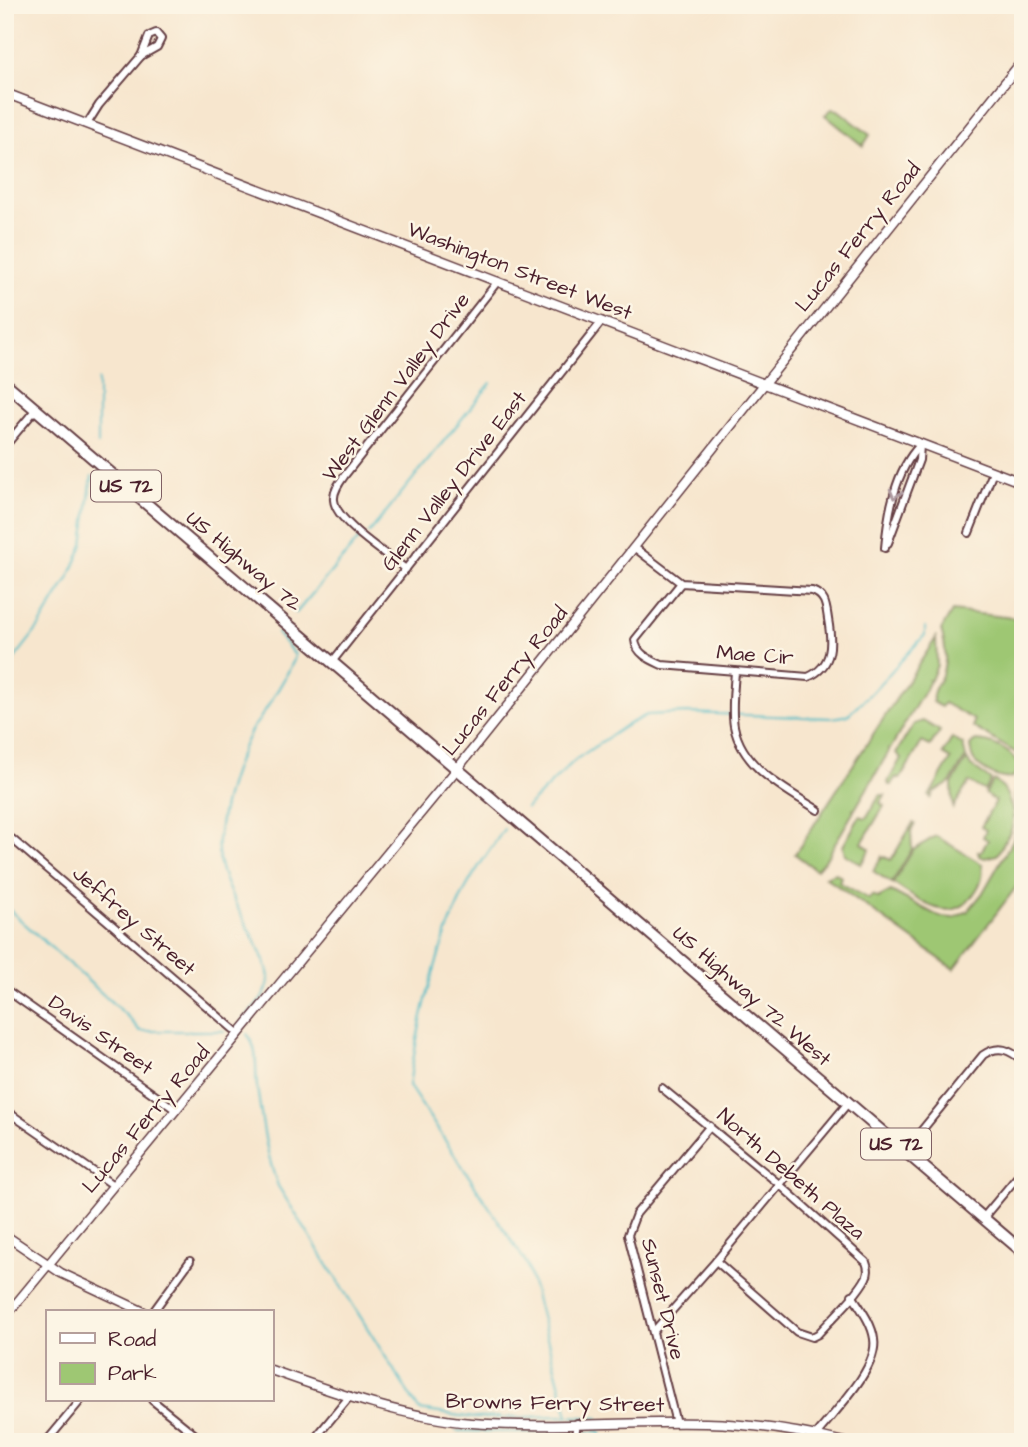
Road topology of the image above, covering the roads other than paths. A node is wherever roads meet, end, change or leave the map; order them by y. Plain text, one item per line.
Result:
1 (141, 56) dead end
2 (1023, 60) edge
3 (5, 93) edge
4 (87, 124) junction
5 (498, 281) junction
6 (602, 321) junction
7 (5, 383) edge
8 (763, 383) junction
9 (36, 409) junction
10 (920, 445) junction
11 (5, 446) edge
12 (993, 472) junction
13 (1023, 483) edge
14 (969, 533) dead end
15 (635, 548) junction
16 (406, 569) junction
17 (681, 583) junction
18 (332, 662) junction
19 (735, 671) junction
20 (457, 769) junction
21 (818, 810) dead end
22 (5, 836) edge
23 (5, 989) edge
24 (239, 1034) junction
25 (1023, 1061) edge
26 (662, 1088) dead end
27 (848, 1103) junction
28 (5, 1110) edge
29 (176, 1110) junction
30 (710, 1126) junction
31 (905, 1152) junction
32 (1023, 1171) edge
33 (779, 1184) junction
34 (113, 1185) junction
35 (983, 1218) junction
36 (5, 1235) edge
37 (1023, 1252) edge
38 (190, 1261) dead end
39 (716, 1261) junction
40 (48, 1265) junction
41 (852, 1295) junction
42 (140, 1310) edge
43 (154, 1310) edge
44 (5, 1317) edge
45 (653, 1332) junction
46 (273, 1371) edge
47 (350, 1396) junction
48 (79, 1402) edge
49 (154, 1402) edge
50 (577, 1423) junction
51 (676, 1423) junction
52 (189, 1430) junction
53 (816, 1435) junction
54 (46, 1442) edge
55 (179, 1442) edge
56 (204, 1442) edge
57 (312, 1442) edge
58 (574, 1442) edge
59 (844, 1442) edge

1 - 4 street
2 - 8 street, Lucas Ferry Road
3 - 4 street, Washington Street West
4 - 5 street, Washington Street West
5 - 6 street, Washington Street West
5 - 16 street, West Glenn Valley Drive
6 - 8 street, Washington Street West
6 - 16 street, Glenn Valley Drive East
7 - 9 highway, US Highway 72 / US 72
8 - 10 street, Washington Street West
8 - 15 street, Lucas Ferry Road
9 - 11 street
9 - 18 highway, US Highway 72 / US 72
10 -> 10 street
10 - 12 street, Washington Street West
12 - 13 street, Washington Street West
12 - 14 street
15 - 17 street
15 - 20 street, Lucas Ferry Road
16 - 18 street, Glenn Valley Drive East
17 - 19 street, Mae Cir
17 - 19 street, Mae Cir
18 - 20 highway, US Highway 72 / US 72
19 - 21 street
20 - 24 street, Lucas Ferry Road
20 - 27 highway, US Highway 72 West / US 72
22 - 24 street, Jeffrey Street
23 - 29 street, Davis Street
24 - 29 street, Lucas Ferry Road
25 - 31 street
26 - 30 street, North Debeth Plaza
27 - 31 highway, US Highway 72 West / US 72
27 - 33 street
28 - 34 street
29 - 34 street, Lucas Ferry Road
30 - 33 street, North Debeth Plaza
30 - 45 street, Sunset Drive
31 - 35 highway, US Highway 72 West / US 72
32 - 35 street
33 - 39 street
33 - 41 street, North Debeth Plaza
34 - 40 street, Lucas Ferry Road
35 - 37 highway, US Highway 72 West / US 72
36 - 40 street
38 - 43 street
39 - 41 street, North Debeth Plaza
39 - 45 street
40 - 42 street
40 - 44 street, Lucas Ferry Road
41 - 53 street
45 - 51 street, Sunset Drive
46 - 47 street, Browns Ferry Street
47 - 50 street, Browns Ferry Street
47 - 57 street
48 - 54 street
49 - 52 street
50 - 51 street, Browns Ferry Street
50 - 58 street
51 - 53 street, Browns Ferry Street
52 - 55 street
52 - 56 street
53 - 59 street, Browns Ferry Street

